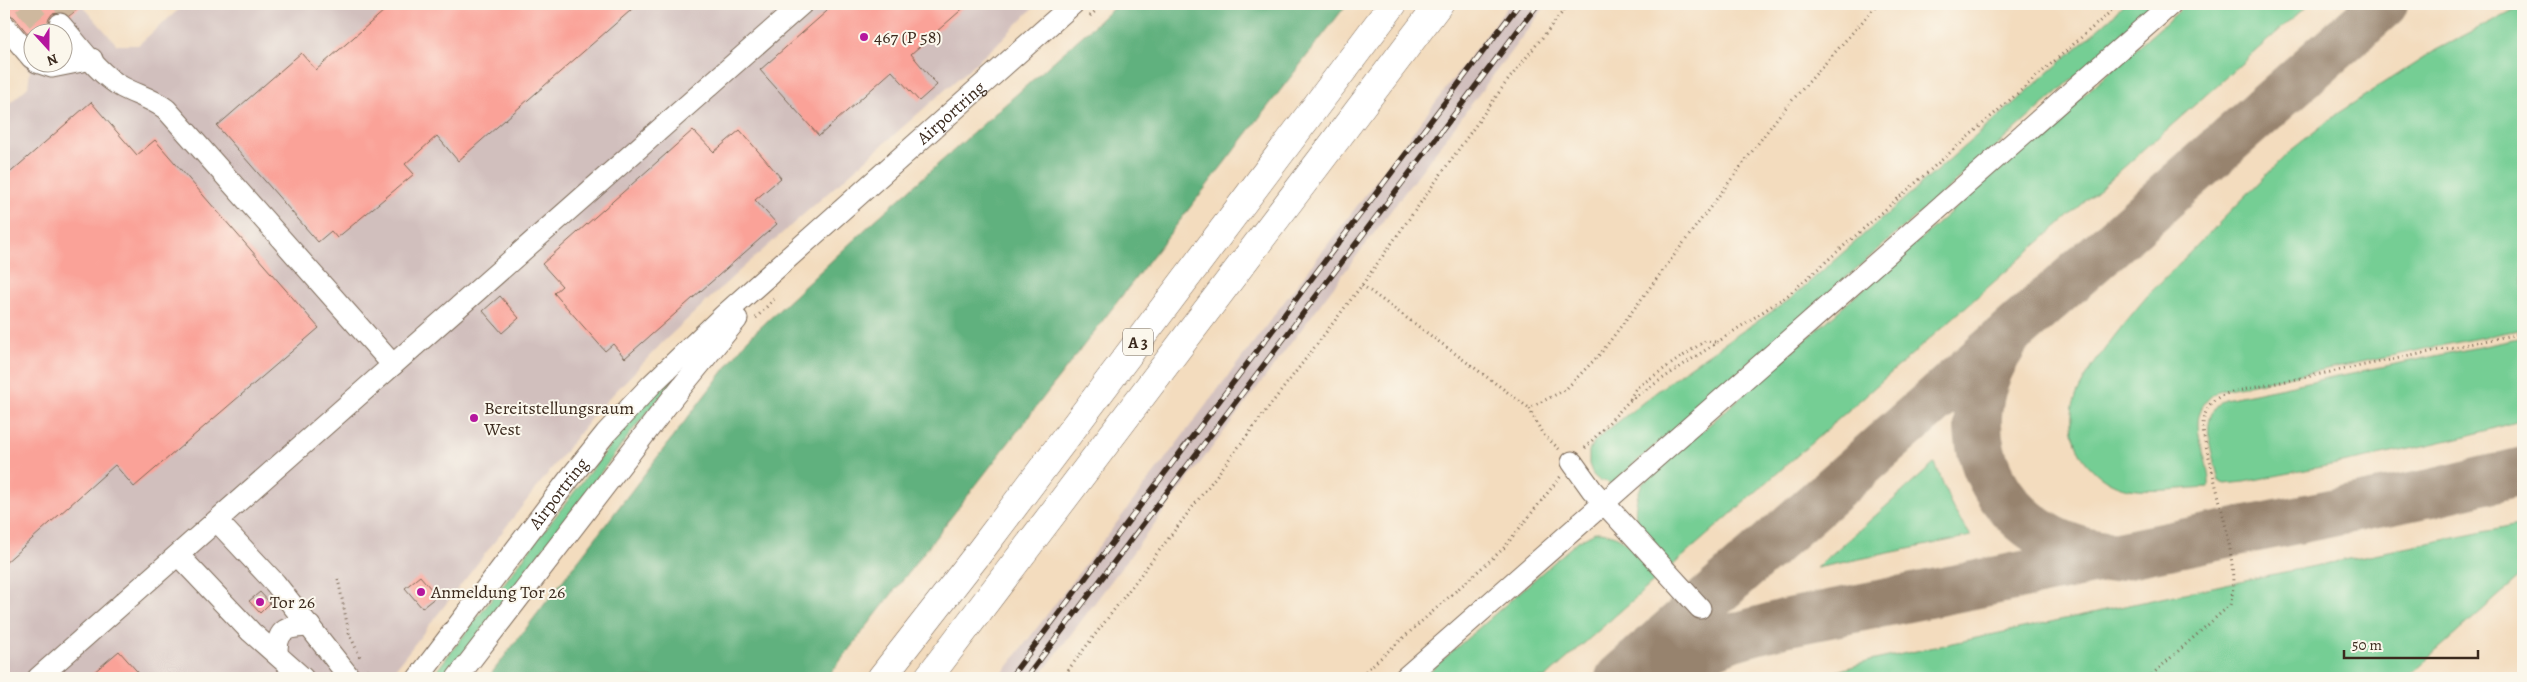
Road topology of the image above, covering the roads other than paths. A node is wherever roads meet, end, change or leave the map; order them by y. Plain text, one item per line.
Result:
1 (802, 4) edge
2 (1393, 4) edge
3 (1439, 4) edge
4 (2171, 4) edge
5 (1081, 10) edge
6 (4, 25) edge
7 (72, 35) tunnel mouth
8 (72, 35) tunnel mouth
9 (22, 46) edge
10 (92, 59) junction
11 (72, 63) edge
12 (829, 223) junction
13 (393, 365) junction
14 (1572, 462) road end
15 (1603, 502) junction
16 (217, 521) junction
17 (178, 555) junction
18 (1700, 608) dead end
19 (310, 626) junction
20 (277, 653) junction
21 (357, 673) edge
22 (38, 678) edge
23 (303, 678) edge
24 (418, 678) edge
25 (458, 678) edge
26 (881, 678) edge
27 (928, 678) edge
28 (1406, 678) edge

1 - 13 street
2 - 26 highway, A 3
3 - 27 highway, A 3
4 - 15 street
5 - 12 street, Airportring
6 - 9 street
7 - 10 street
8 - 10 street
10 - 11 street
10 - 13 street
12 - 24 street, Airportring
12 - 25 street, Airportring
13 - 16 street
14 - 15 street
15 - 18 street
15 - 28 street
16 - 17 street
16 - 19 street
17 - 20 street
17 - 22 street
19 - 20 street
19 - 21 street
20 - 23 street

